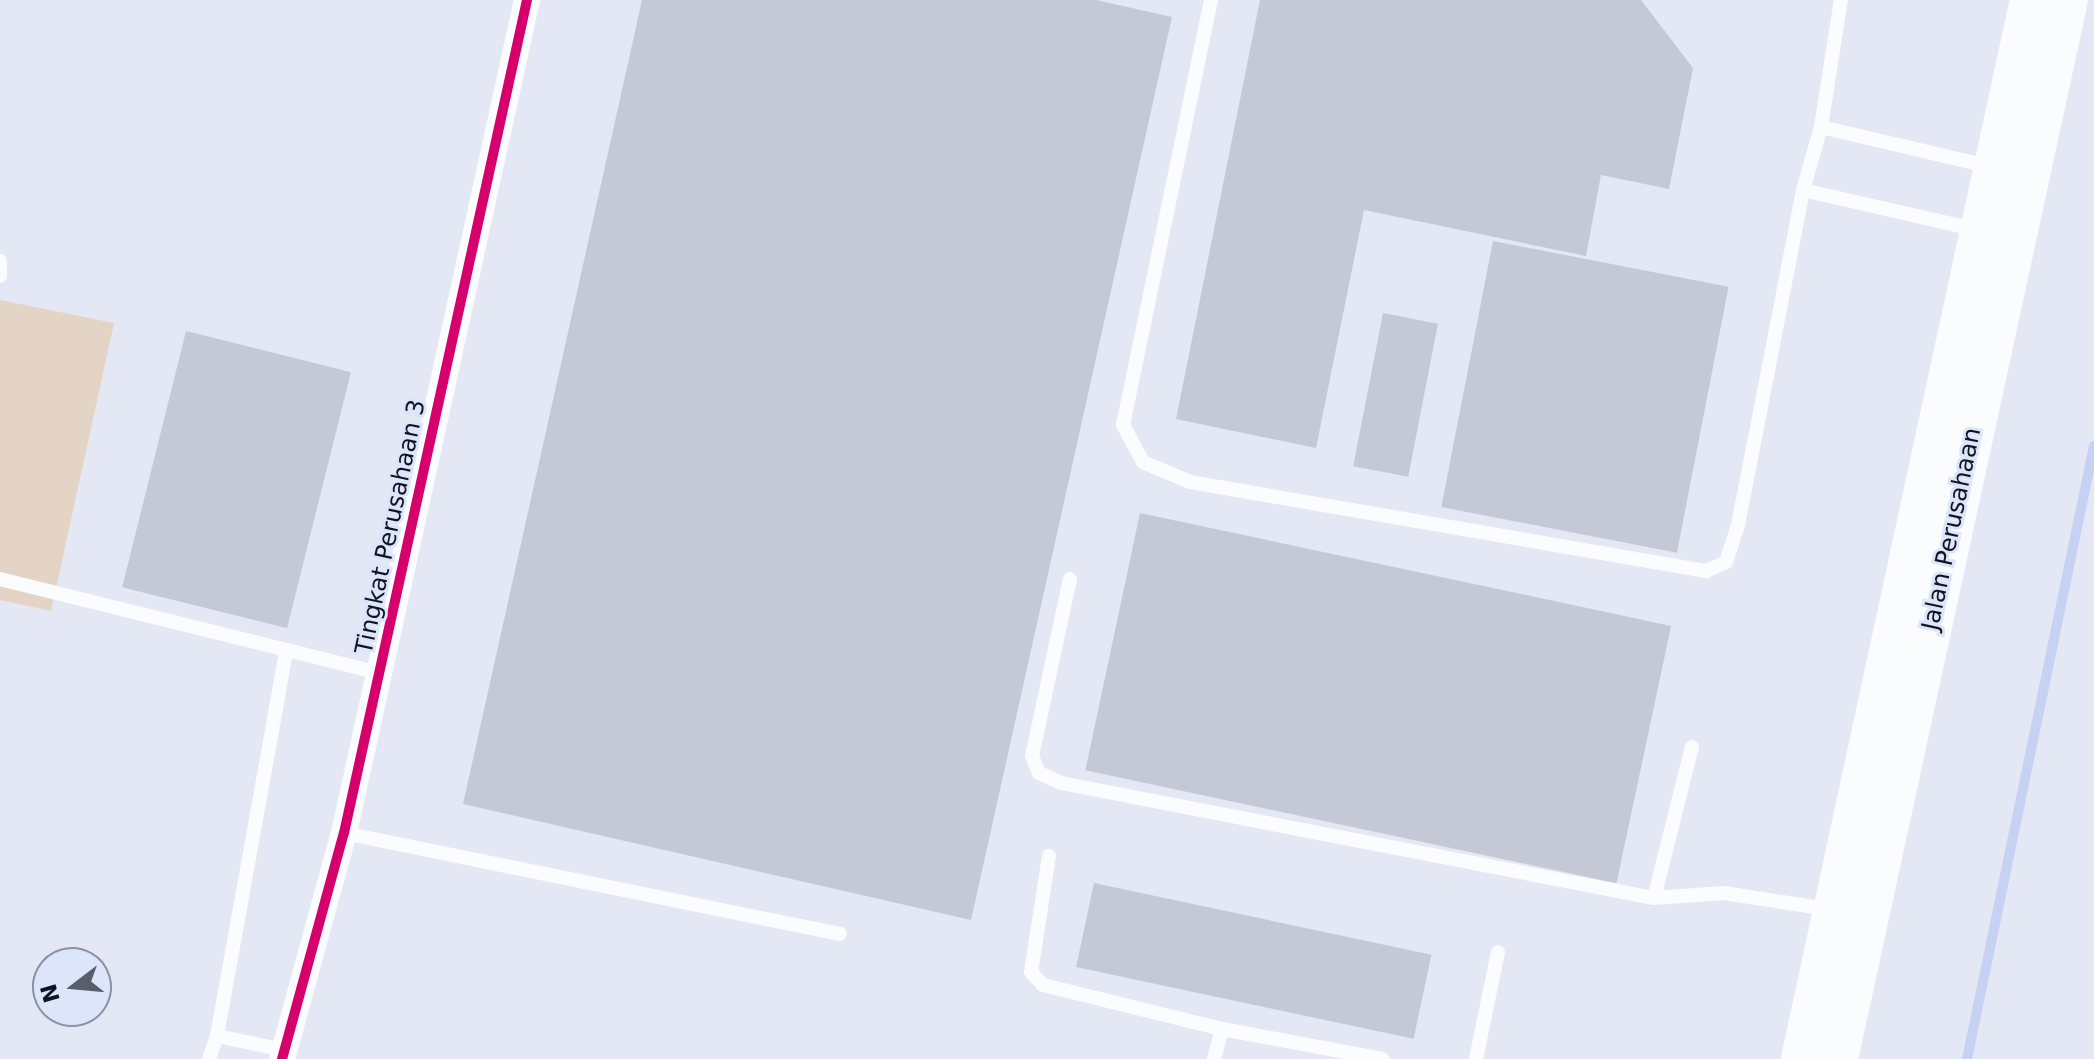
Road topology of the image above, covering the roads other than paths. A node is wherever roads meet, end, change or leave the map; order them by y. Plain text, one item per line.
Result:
1 (527, 0) edge
2 (1211, 0) edge
3 (1841, 0) edge
4 (2031, 0) edge
5 (2067, 0) edge
6 (1821, 127) junction
7 (1995, 168) junction
8 (1803, 190) junction
9 (1978, 230) junction
10 (0, 261) edge
11 (0, 276) edge
12 (0, 579) edge
13 (1070, 579) dead end
14 (286, 651) junction
15 (379, 673) junction
16 (1692, 747) dead end
17 (344, 833) junction
18 (1049, 856) dead end
19 (1654, 898) junction
20 (1836, 911) junction
21 (840, 934) dead end
22 (1498, 952) dead end
23 (1222, 1029) junction
24 (217, 1036) junction
25 (283, 1054) edge
26 (209, 1059) edge
27 (1214, 1059) edge
28 (1382, 1059) edge
29 (1476, 1059) edge
30 (1802, 1059) edge
31 (1837, 1059) edge

1 - 15 street, Tingkat Perusahaan 3
2 - 8 lane
3 - 6 lane
4 - 7 main road, Jalan Perusahaan
5 - 31 main road, Jalan Perusahaan
6 - 7 lane
6 - 8 lane
7 - 9 main road, Jalan Perusahaan
8 - 9 lane
9 - 20 main road, Jalan Perusahaan
10 - 11 lane
12 - 14 lane
13 - 19 lane
14 - 15 lane
14 - 24 lane
15 - 17 street, Tingkat Perusahaan 3
16 - 19 lane
17 - 21 lane
17 - 25 street, Tingkat Perusahaan 3
18 - 23 lane
19 - 20 lane
20 - 30 main road, Jalan Perusahaan
22 - 29 lane
23 - 27 lane
23 - 28 lane
24 - 25 lane
24 - 26 lane

